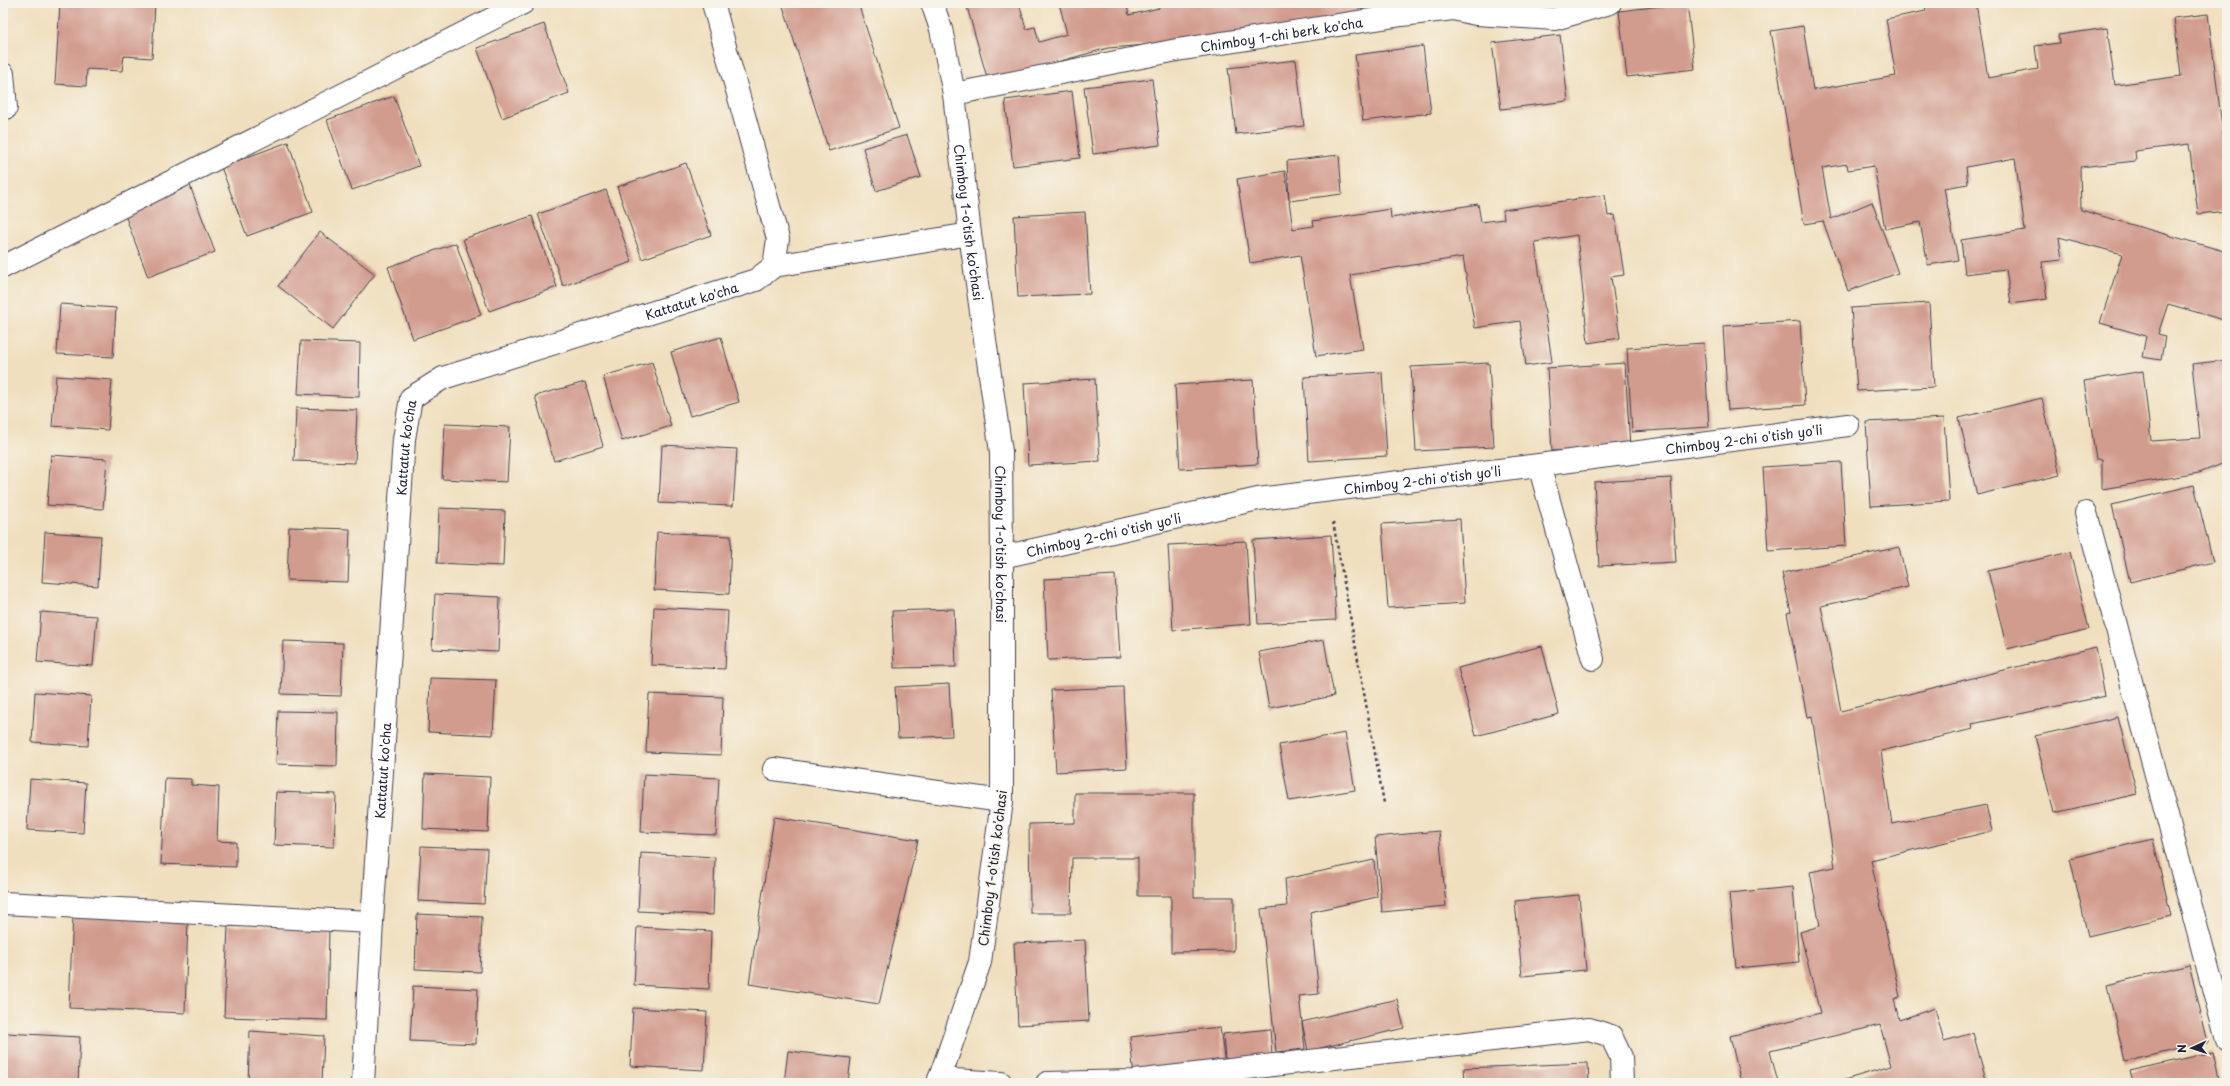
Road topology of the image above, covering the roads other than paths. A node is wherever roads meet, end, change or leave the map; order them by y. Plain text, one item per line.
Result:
1 (523, 3) edge
2 (713, 3) edge
3 (932, 3) edge
4 (1610, 3) edge
5 (3, 74) edge
6 (954, 94) junction
7 (6, 108) dead end
8 (970, 234) junction
9 (774, 266) junction
10 (3, 267) edge
11 (1848, 425) dead end
12 (1539, 466) junction
13 (2086, 513) dead end
14 (1002, 557) junction
15 (1593, 660) dead end
16 (774, 769) dead end
17 (1002, 801) junction
18 (3, 903) edge
19 (372, 922) junction
20 (2227, 1040) edge
21 (938, 1081) edge
22 (363, 1083) edge
23 (1002, 1083) edge
24 (1047, 1083) edge
25 (1622, 1083) edge

1 - 10 street
2 - 9 street
3 - 6 street, Chimboy 1-o'tish ko'chasi
4 - 6 street, Chimboy 1-chi berk ko'cha
5 - 7 street
6 - 8 street, Chimboy 1-o'tish ko'chasi
8 - 9 street, Kattatut ko'cha
8 - 14 street, Chimboy 1-o'tish ko'chasi
9 - 19 street, Kattatut ko'cha
11 - 12 street, Chimboy 2-chi o'tish yo'li
12 - 14 street, Chimboy 2-chi o'tish yo'li
12 - 15 street
13 - 20 street
14 - 17 street, Chimboy 1-o'tish ko'chasi
16 - 17 street
17 - 21 street, Chimboy 1-o'tish ko'chasi
18 - 19 street
19 - 22 street, Kattatut ko'cha
21 - 23 street
24 - 25 street

